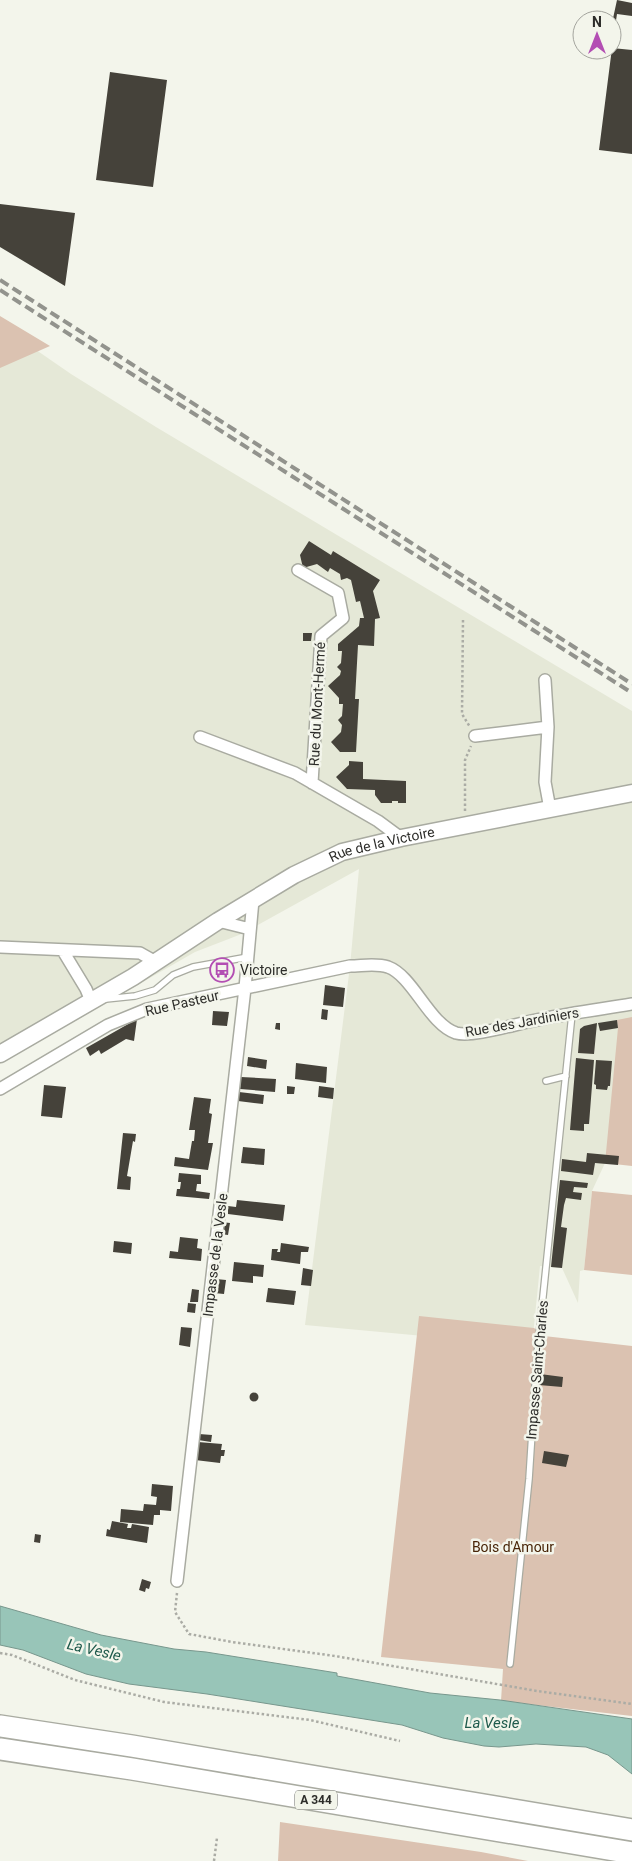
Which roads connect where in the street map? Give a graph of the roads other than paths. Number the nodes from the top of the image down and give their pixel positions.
1 (298, 570) dead end
2 (546, 680) dead end
3 (548, 727) junction
4 (475, 736) road end
5 (200, 737) dead end
6 (312, 783) junction
7 (632, 793) edge
8 (550, 809) junction
9 (401, 838) junction
10 (253, 900) junction
11 (218, 921) junction
12 (250, 929) junction
13 (0, 947) edge
14 (63, 951) junction
15 (248, 957) junction
16 (156, 962) junction
17 (350, 966) joint
18 (245, 988) junction
19 (92, 1001) junction
20 (632, 1004) edge
21 (572, 1014) junction
22 (0, 1054) edge
23 (566, 1076) junction
24 (546, 1081) dead end
25 (0, 1089) edge
26 (177, 1580) road end
27 (510, 1664) dead end
28 (0, 1726) edge
29 (0, 1749) edge
30 (632, 1830) edge
31 (632, 1853) edge

1 - 6 street, Rue du Mont-Hermé
2 - 3 street
3 - 4 street
3 - 8 street
5 - 6 street
6 - 9 street
7 - 8 street, Rue de la Victoire
8 - 9 street, Rue de la Victoire
9 - 10 street, Rue de la Victoire
10 - 11 street, Rue de la Victoire
10 - 12 street, Impasse de la Vesle
11 - 12 street
11 - 16 street, Rue de la Victoire
12 - 15 street, Impasse de la Vesle
13 - 14 street
14 - 16 street
14 - 19 street
15 - 18 street, Impasse de la Vesle
15 - 19 lane
16 - 19 street, Rue de la Victoire
17 - 18 street, Rue Pasteur
17 - 21 street, Rue des Jardiniers
18 - 25 street, Rue Pasteur
18 - 26 street, Impasse de la Vesle
19 - 22 street, Rue de la Victoire
20 - 21 street, Rue des Jardiniers
21 - 23 lane, Impasse Saint-Charles
23 - 24 lane
23 - 27 lane, Impasse Saint-Charles
28 - 30 highway, A 344
29 - 31 highway, A 344

